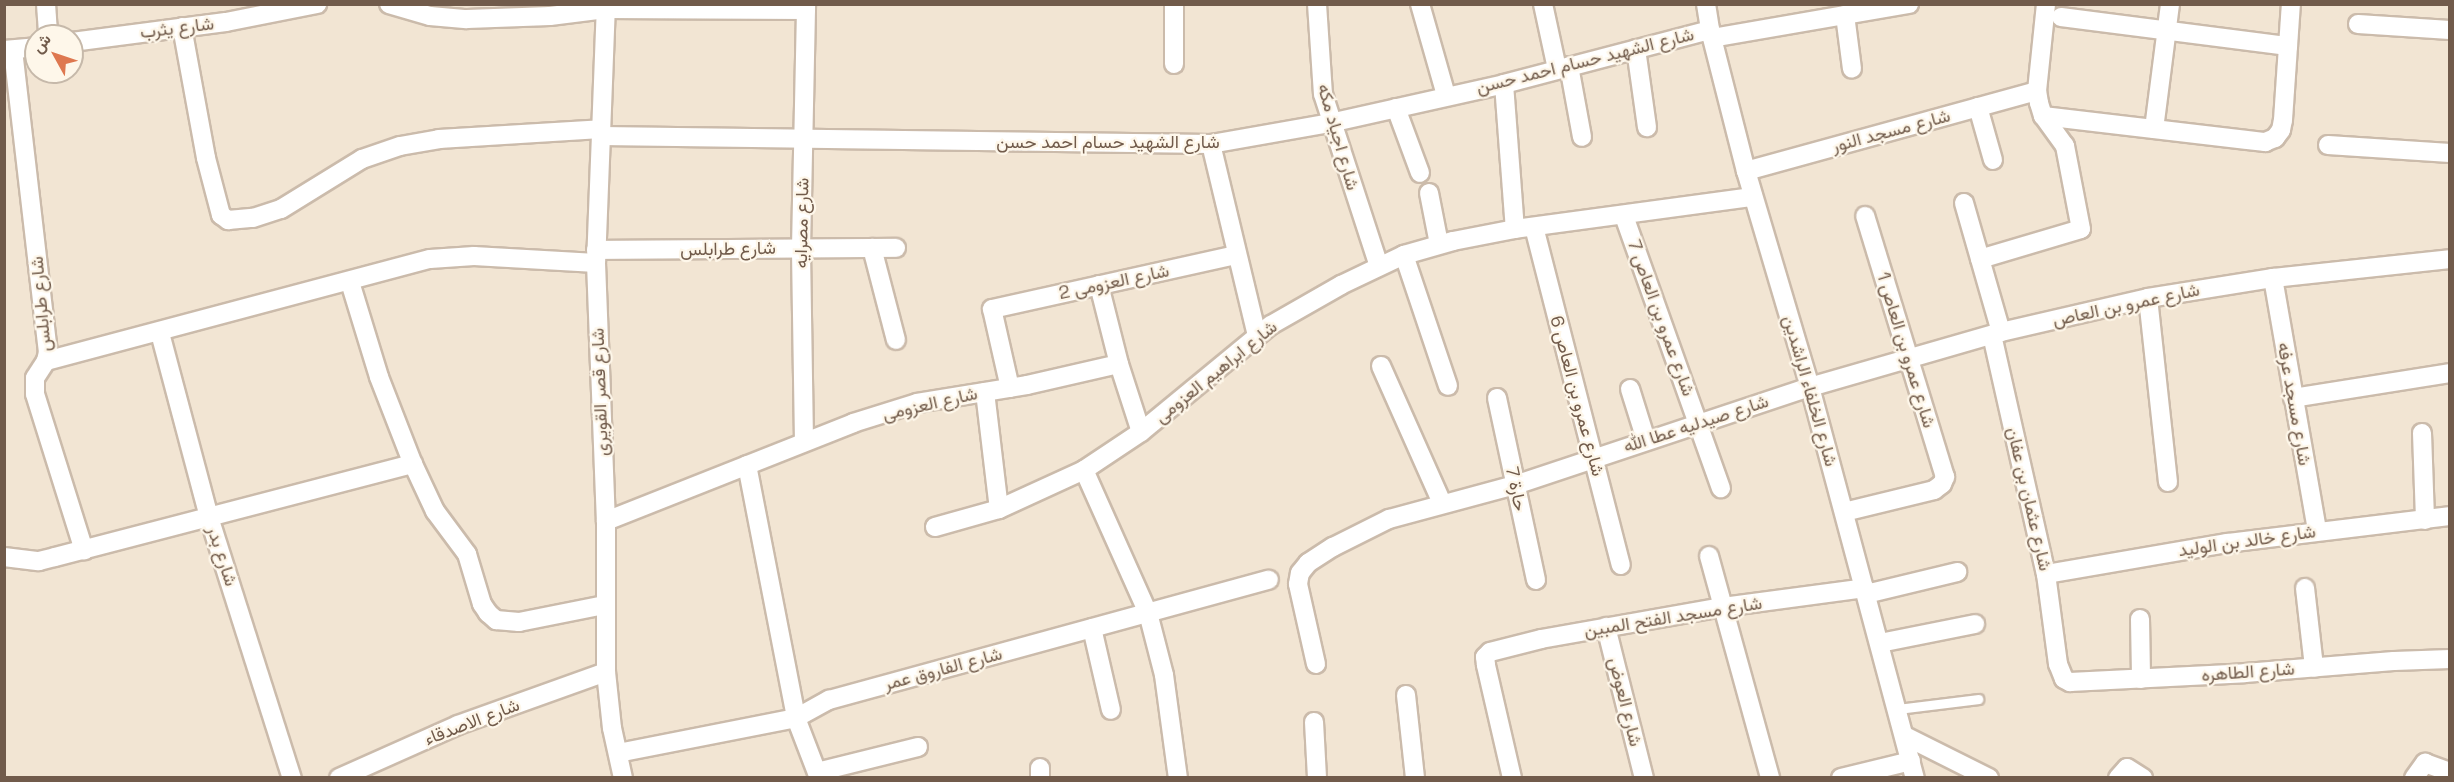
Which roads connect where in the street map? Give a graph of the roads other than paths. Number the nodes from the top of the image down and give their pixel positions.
1 (46, 4) edge
2 (317, 4) edge
3 (389, 4) edge
4 (1174, 4) edge
5 (1317, 4) edge
6 (1420, 4) edge
7 (1543, 4) edge
8 (1706, 4) edge
9 (1909, 4) edge
10 (2046, 4) edge
11 (2170, 4) edge
12 (2291, 4) edge
13 (606, 7) edge
14 (806, 7) edge
15 (1845, 15) junction
16 (2061, 17) dead end
17 (47, 24) edge
18 (2358, 24) dead end
19 (182, 27) junction
20 (2450, 30) edge
21 (2167, 31) junction
22 (1711, 34) junction
23 (84, 40) edge
24 (2288, 46) junction
25 (24, 48) edge
26 (1636, 49) junction
27 (9, 50) edge
28 (1174, 64) dead end
29 (1563, 67) junction
30 (1852, 69) dead end
31 (1504, 84) junction
32 (2037, 91) junction
33 (1446, 95) junction
34 (1978, 107) junction
35 (1396, 108) junction
36 (2043, 117) junction
37 (1330, 123) junction
38 (1647, 127) dead end
39 (2154, 129) junction
40 (601, 132) junction
41 (1582, 137) dead end
42 (805, 140) junction
43 (1211, 144) junction
44 (2328, 145) dead end
45 (2450, 153) edge
46 (1993, 160) dead end
47 (1746, 171) junction
48 (1420, 173) dead end
49 (1429, 193) dead end
50 (1753, 197) junction
51 (1964, 203) dead end
52 (1624, 216) junction
53 (1864, 216) dead end
54 (1534, 227) junction
55 (1515, 229) junction
56 (1439, 244) junction
57 (801, 248) junction
58 (872, 248) junction
59 (896, 248) dead end
60 (1236, 255) junction
61 (1404, 255) junction
62 (596, 257) junction
63 (1980, 259) junction
64 (2450, 259) edge
65 (1379, 266) junction
66 (2273, 278) junction
67 (350, 282) junction
68 (1099, 285) junction
69 (2148, 298) junction
70 (160, 333) junction
71 (1996, 334) junction
72 (1257, 336) junction
73 (896, 340) dead end
74 (1909, 358) junction
75 (46, 362) junction
76 (1119, 364) junction
77 (1381, 366) dead end
78 (2450, 373) edge
79 (1448, 386) dead end
80 (1810, 387) junction
81 (1010, 388) junction
82 (1630, 389) dead end
83 (985, 392) junction
84 (2293, 398) junction
85 (1497, 399) dead end
86 (1698, 423) junction
87 (1141, 432) junction
88 (2422, 433) dead end
89 (1646, 441) junction
90 (804, 442) junction
91 (1593, 457) junction
92 (413, 464) junction
93 (747, 465) junction
94 (1084, 470) junction
95 (2168, 482) dead end
96 (1515, 485) junction
97 (1721, 488) dead end
98 (1442, 503) junction
99 (999, 509) junction
100 (1844, 512) junction
101 (2450, 516) edge
102 (209, 517) junction
103 (2425, 520) junction
104 (606, 521) junction
105 (935, 527) dead end
106 (2317, 530) junction
107 (84, 549) junction
108 (1709, 556) dead end
109 (4, 557) edge
110 (1622, 565) dead end
111 (1956, 572) dead end
112 (2046, 574) junction
113 (1269, 580) dead end
114 (1536, 580) dead end
115 (2305, 588) dead end
116 (1866, 591) junction
117 (604, 605) junction
118 (1723, 607) junction
119 (1148, 613) junction
120 (2140, 620) dead end
121 (1975, 624) dead end
122 (1606, 627) junction
123 (1092, 628) junction
124 (1880, 643) junction
125 (2450, 659) edge
126 (1316, 664) dead end
127 (2058, 664) joint
128 (2314, 666) junction
129 (606, 672) junction
130 (2141, 679) junction
131 (1406, 694) dead end
132 (1978, 699) dead end
133 (1898, 709) junction
134 (1112, 710) dead end
135 (796, 718) junction
136 (1314, 722) dead end
137 (1905, 736) junction
138 (918, 747) dead end
139 (618, 753) junction
140 (1913, 769) edge
141 (2450, 772) edge
142 (818, 775) edge
143 (292, 777) edge
144 (339, 777) edge
145 (623, 777) edge
146 (1178, 777) edge
147 (1317, 777) edge
148 (1415, 777) edge
149 (1512, 777) edge
150 (1644, 777) edge
151 (1770, 777) edge
152 (1842, 777) edge
153 (1989, 777) edge
154 (2118, 777) edge
155 (2142, 777) edge
156 (2414, 777) edge

1 - 17 street
2 - 19 street, شارع يثرب
3 - 13 street
4 - 28 street
5 - 37 street, شارع اجياد مكه
6 - 33 street
7 - 29 street
8 - 22 street, شارع الخلفاء الراشدين
9 - 15 street, شارع الشهيد حسام احمد حسن
10 - 32 street
11 - 21 street
12 - 24 street
13 - 14 street
13 - 40 street, شارع قصر القويرى
14 - 42 street, شارع مصرايه
15 - 22 street, شارع الشهيد حسام احمد حسن
15 - 30 street
16 - 21 street
18 - 20 street
19 - 23 street, شارع يثرب
19 - 40 street, شارع الشهيد حسام احمد حسن
21 - 24 street
21 - 39 street
22 - 26 street, شارع الشهيد حسام احمد حسن
22 - 47 street, شارع الخلفاء الراشدين
24 - 39 street
25 - 27 street
26 - 29 street, شارع الشهيد حسام احمد حسن
26 - 38 street
27 - 75 street, شارع طرابلس
29 - 31 street, شارع الشهيد حسام احمد حسن
29 - 41 street
31 - 33 street, شارع الشهيد حسام احمد حسن
31 - 55 street
32 - 34 street, شارع مسجد النور
32 - 36 street
33 - 35 street, شارع الشهيد حسام احمد حسن
34 - 46 street
34 - 47 street, شارع مسجد النور
35 - 37 street, شارع الشهيد حسام احمد حسن
35 - 48 street
36 - 39 street
36 - 63 street
37 - 43 street, شارع الشهيد حسام احمد حسن
37 - 65 street, شارع اجياد مكه
40 - 42 street, شارع الشهيد حسام احمد حسن
40 - 62 street, شارع قصر القويرى
42 - 43 street, شارع الشهيد حسام احمد حسن
42 - 57 street, شارع مصرايه
43 - 60 street
44 - 45 street
47 - 50 street, شارع الخلفاء الراشدين
49 - 56 street
50 - 52 street, شارع ابراهيم العزومى
50 - 80 street, شارع الخلفاء الراشدين
51 - 63 street, شارع عثمان بن عفان
52 - 54 street, شارع ابراهيم العزومى
52 - 86 street, شارع عمرو بن العاص 7
53 - 74 street, شارع عمرو بن العاص 1
54 - 55 street, شارع ابراهيم العزومى
54 - 91 street, شارع عمرو بن العاص 6
55 - 56 street, شارع ابراهيم العزومى
56 - 61 street, شارع ابراهيم العزومى
57 - 58 street, شارع طرابلس
57 - 62 street, شارع طرابلس
57 - 90 street, شارع مصرايه
58 - 59 street, شارع طرابلس
58 - 73 street
60 - 68 street, شارع العزومى 2
60 - 72 street
61 - 65 street, شارع ابراهيم العزومى
61 - 79 street
62 - 67 street, شارع طرابلس
62 - 104 street, شارع قصر القويرى
63 - 71 street, شارع عثمان بن عفان
64 - 66 street, شارع عمرو بن العاص
65 - 72 street, شارع ابراهيم العزومى
66 - 69 street, شارع عمرو بن العاص
66 - 84 street, شارع مسجد عرفه
67 - 70 street, شارع طرابلس
67 - 92 street
68 - 76 street
68 - 81 street, شارع العزومى 2
69 - 71 street, شارع عمرو بن العاص
69 - 95 street
70 - 75 street, شارع طرابلس
70 - 102 street, شارع بدر
71 - 74 street, شارع عمرو بن العاص
71 - 112 street, شارع عثمان بن عفان
72 - 87 street, شارع ابراهيم العزومى
74 - 80 street, شارع عمرو بن العاص
74 - 100 street, شارع عمرو بن العاص 1
75 - 107 street, شارع طرابلس
76 - 81 street, شارع العزومى
76 - 87 street
77 - 98 street
78 - 84 street
80 - 86 street, شارع صيدليه عطا الله
80 - 100 street, شارع الخلفاء الراشدين
81 - 83 street, شارع العزومى
82 - 89 street
83 - 90 street, شارع العزومى
83 - 99 street
84 - 106 street, شارع مسجد عرفه
85 - 96 street, حارة 7
86 - 89 street, شارع صيدليه عطا الله
86 - 97 street, شارع عمرو بن العاص 7
87 - 94 street, شارع ابراهيم العزومى
88 - 103 street
89 - 91 street, شارع صيدليه عطا الله
90 - 93 street, شارع العزومى
91 - 96 street, شارع صيدليه عطا الله
91 - 110 street, شارع عمرو بن العاص 6
92 - 102 street
92 - 117 street
93 - 104 street, شارع العزومى
93 - 135 street
94 - 99 street, شارع ابراهيم العزومى
94 - 119 street
96 - 98 street, شارع صيدليه عطا الله
96 - 114 street, حارة 7
98 - 126 street, شارع صيدليه عطا الله
99 - 105 street, شارع ابراهيم العزومى
100 - 116 street, شارع الخلفاء الراشدين
101 - 103 street, شارع خالد بن الوليد
102 - 107 street
102 - 143 street, شارع بدر
103 - 106 street, شارع خالد بن الوليد
104 - 117 street, شارع قصر القويرى
106 - 112 street, شارع خالد بن الوليد
107 - 109 street
108 - 118 street
111 - 116 street, شارع مسجد الفتح المبين
112 - 127 street, شارع عثمان بن عفان
113 - 119 street, شارع الفاروق عمر
115 - 128 street
116 - 118 street, شارع مسجد الفتح المبين
116 - 124 street, شارع الخلفاء الراشدين
117 - 129 street, شارع قصر القويرى
118 - 122 street, شارع مسجد الفتح المبين
118 - 151 street
119 - 123 street, شارع الفاروق عمر
119 - 146 street
120 - 130 street
121 - 124 street
122 - 149 street, شارع مسجد الفتح المبين
122 - 150 street, شارع العوض
123 - 134 street
123 - 135 street, شارع الفاروق عمر
124 - 133 street, شارع الخلفاء الراشدين
125 - 128 street, شارع الطاهره
127 - 130 street, شارع الطاهره
128 - 130 street, شارع الطاهره
129 - 139 street, شارع قصر القويرى
129 - 144 street, شارع الاصدقاء
131 - 148 street
132 - 133 lane
133 - 137 street, شارع الخلفاء الراشدين
135 - 139 street, شارع الفاروق عمر
135 - 142 street
136 - 147 street
137 - 140 street, شارع الخلفاء الراشدين
137 - 153 street
138 - 142 street
139 - 145 street, شارع قصر القويرى
140 - 152 street
141 - 156 street
154 - 155 street

